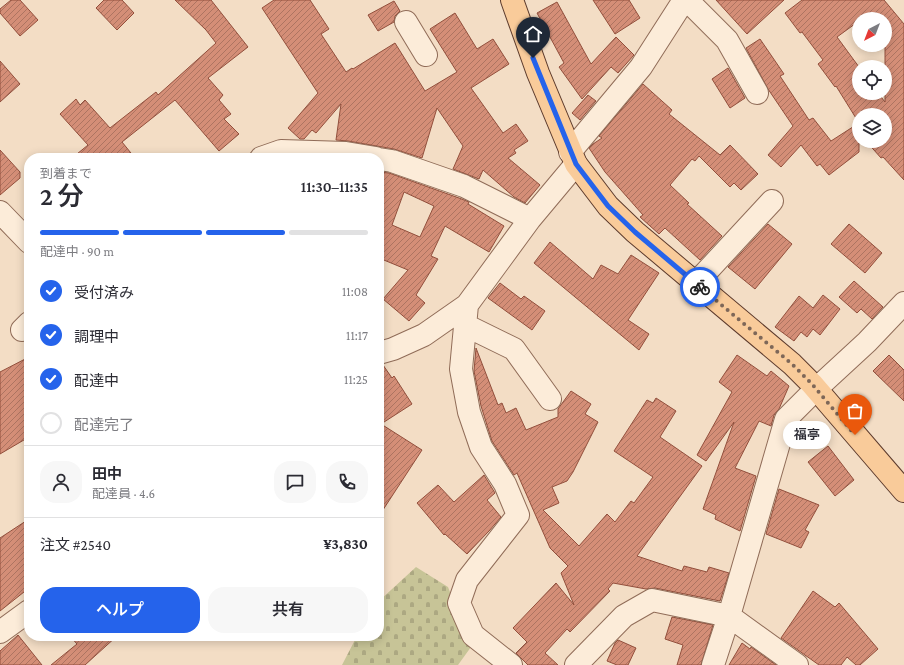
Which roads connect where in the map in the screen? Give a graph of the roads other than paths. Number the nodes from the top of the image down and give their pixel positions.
1 (512, 0) edge
2 (684, 0) edge
3 (688, 0) edge
4 (406, 22) dead end
5 (426, 55) dead end
6 (757, 93) dead end
7 (275, 153) edge
8 (346, 153) edge
9 (573, 158) junction
10 (384, 159) edge
11 (772, 201) dead end
12 (0, 212) edge
13 (530, 219) junction
14 (24, 237) edge
15 (696, 283) junction
16 (904, 303) edge
17 (466, 315) junction
18 (384, 352) edge
19 (816, 389) junction
20 (550, 399) dead end
21 (904, 491) edge
22 (24, 615) edge
23 (729, 616) junction
24 (0, 632) edge
25 (511, 665) edge
26 (576, 665) edge
27 (713, 665) edge
28 (797, 665) edge

1 - 9 main road
2 - 9 street
3 - 6 street
4 - 5 street
7 - 8 street
9 - 13 street
9 - 15 main road
10 - 13 street
11 - 15 street
12 - 14 street
13 - 17 street
15 - 19 main road
16 - 19 street
17 - 18 street
17 - 20 street
17 - 25 street
19 - 21 main road
19 - 23 street
22 - 24 street
23 - 26 street
23 - 27 street
23 - 28 street

